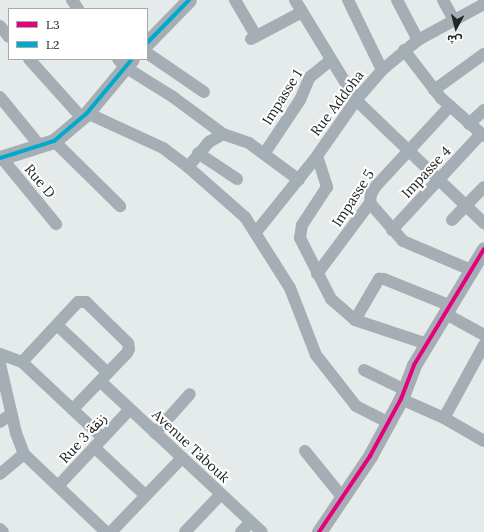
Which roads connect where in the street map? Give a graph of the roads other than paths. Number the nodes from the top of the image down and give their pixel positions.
1 (235, 0) edge
2 (295, 0) edge
3 (348, 0) edge
4 (397, 0) edge
5 (443, 0) edge
6 (181, 3) edge
7 (484, 4) edge
8 (302, 12) junction
9 (454, 20) junction
10 (418, 40) junction
11 (148, 42) edge
12 (404, 50) junction
13 (484, 54) edge
14 (148, 55) edge
15 (30, 60) edge
16 (330, 61) junction
17 (125, 62) edge
18 (382, 70) junction
19 (434, 90) junction
20 (204, 92) dead end
21 (0, 97) edge
22 (356, 100) junction
23 (450, 106) junction
24 (484, 110) edge
25 (84, 115) junction
26 (468, 124) junction
27 (223, 134) junction
28 (482, 135) edge
29 (47, 143) junction
30 (409, 150) junction
31 (198, 153) junction
32 (264, 154) junction
33 (317, 156) junction
34 (0, 158) edge
35 (188, 167) junction
36 (238, 179) dead end
37 (439, 179) junction
38 (299, 180) junction
39 (484, 187) edge
40 (370, 203) junction
41 (466, 205) junction
42 (120, 206) dead end
43 (452, 220) dead end
44 (484, 223) edge
45 (56, 224) dead end
46 (392, 230) junction
47 (256, 232) junction
48 (484, 248) edge
49 (471, 270) junction
50 (317, 274) junction
51 (449, 310) junction
52 (355, 320) junction
53 (56, 325) junction
54 (484, 335) edge
55 (427, 344) junction
56 (484, 345) edge
57 (0, 354) edge
58 (22, 362) junction
59 (0, 365) edge
60 (364, 370) dead end
61 (104, 377) junction
62 (190, 394) dead end
63 (403, 395) junction
64 (73, 409) junction
65 (130, 409) junction
66 (10, 414) junction
67 (444, 418) junction
68 (0, 422) edge
69 (388, 422) junction
70 (155, 433) junction
71 (483, 437) edge
72 (103, 438) junction
73 (94, 447) junction
74 (305, 451) dead end
75 (24, 454) junction
76 (182, 458) junction
77 (0, 474) edge
78 (58, 486) junction
79 (221, 494) junction
80 (146, 496) junction
81 (343, 498) junction
82 (251, 522) junction
83 (0, 529) edge
84 (3, 532) edge
85 (106, 532) edge
86 (111, 532) edge
87 (185, 532) edge
88 (241, 532) edge
89 (262, 532) edge
90 (319, 532) edge

1 - 8 street
2 - 8 street
3 - 18 street
4 - 10 street
5 - 9 street
6 - 11 street
7 - 9 street, Rue Addoha
8 - 16 street
9 - 10 street, Rue Addoha
10 - 12 street, Rue Addoha
12 - 18 street, Rue Addoha
12 - 19 street
13 - 19 street
14 - 20 street
15 - 25 street
16 - 22 street
16 - 32 street, Impasse 1
17 - 25 street
17 - 27 street
18 - 22 street, Rue Addoha
19 - 23 street
21 - 29 street
22 - 30 street
22 - 33 street, Rue Addoha
23 - 26 street
23 - 30 street, Impasse 5
24 - 26 street
25 - 29 street
25 - 35 street
26 - 28 street
27 - 31 street
27 - 32 street
28 - 37 street, Impasse 4
29 - 34 street
29 - 42 street
30 - 37 street
30 - 40 street, Impasse 5
31 - 35 street
31 - 36 street
32 - 38 street
33 - 38 street, Rue Addoha
33 - 50 street
34 - 45 street, Rue D
35 - 47 street
37 - 41 street
37 - 46 street, Impasse 4
38 - 47 street, Rue Addoha
39 - 41 street
40 - 46 street
40 - 50 street, Impasse 5
41 - 43 street
41 - 44 street
46 - 49 street
47 - 69 street
48 - 49 street
49 - 51 street
50 - 52 street
51 - 52 street
51 - 54 street
51 - 55 street
52 - 55 street
53 - 58 street
53 - 61 street, Avenue Tabouk
53 - 61 street
55 - 63 street
56 - 67 street
57 - 58 street
58 - 64 street
59 - 66 street
60 - 63 street
61 - 64 street
61 - 65 street, Avenue Tabouk
62 - 70 street
63 - 67 street
63 - 69 street
64 - 72 street
65 - 70 street, Avenue Tabouk
65 - 72 street, Rue 3 زنقة
66 - 68 street
66 - 75 street
67 - 71 street
69 - 81 street
70 - 76 street, Avenue Tabouk
72 - 73 street, Rue 3 زنقة
73 - 78 street, Rue 3 زنقة
73 - 80 street
74 - 81 street
75 - 77 street
75 - 78 street
76 - 79 street, Avenue Tabouk
76 - 80 street
78 - 85 street
79 - 82 street, Avenue Tabouk
79 - 87 street
80 - 86 street
81 - 90 street
82 - 88 street
82 - 89 street, Avenue Tabouk
83 - 84 street

